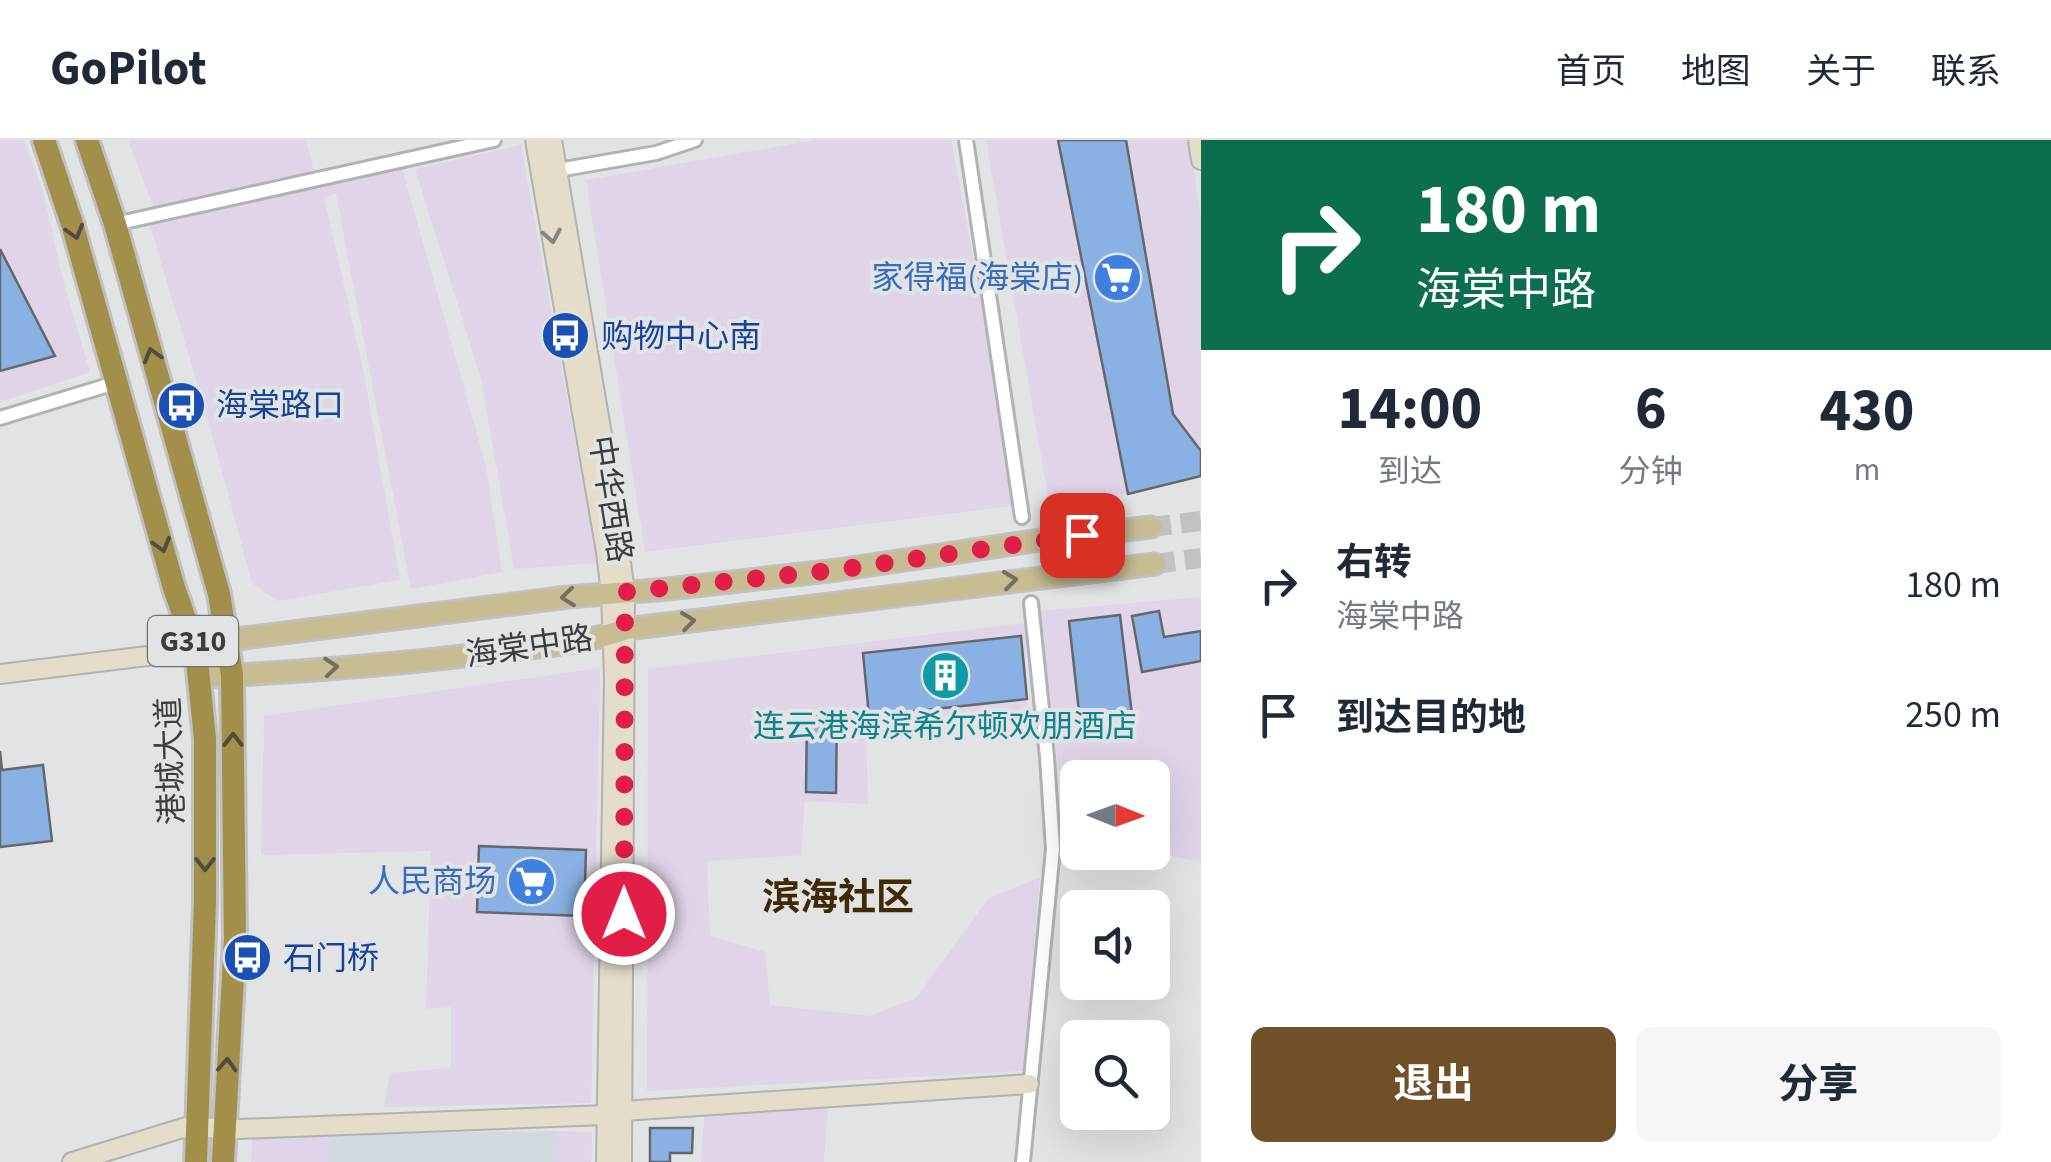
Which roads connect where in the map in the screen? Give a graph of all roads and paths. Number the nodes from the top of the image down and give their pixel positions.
1 (44, 140) edge
2 (88, 140) edge
3 (494, 140) edge
4 (535, 140) edge
5 (552, 140) edge
6 (694, 140) edge
7 (966, 140) edge
8 (1198, 140) edge
9 (1201, 160) edge
10 (558, 170) junction
11 (115, 224) junction
12 (105, 386) dead end
13 (0, 418) edge
14 (1022, 517) dead end
15 (1151, 527) tunnel mouth
16 (1155, 564) tunnel mouth
17 (618, 593) junction
18 (1031, 604) dead end
19 (619, 632) junction
20 (226, 641) junction
21 (196, 650) junction
22 (0, 674) edge
23 (232, 675) junction
24 (199, 677) junction
25 (1029, 1084) junction
26 (615, 1113) junction
27 (198, 1128) junction
28 (224, 1129) junction
29 (72, 1162) edge
30 (196, 1162) edge
31 (222, 1162) edge
32 (606, 1162) edge
33 (622, 1162) edge
34 (1023, 1162) edge

1 -> 21 highway, 港城大道 / G310
2 - 11 highway, 港城大道 / G310
3 - 11 street
4 -> 17 main road
5 - 10 main road, 中华西路
6 - 10 street
7 - 14 street
8 - 9 main road
10 - 17 main road, 中华西路
20 -> 11 highway, 港城大道 / G310
12 - 13 street
15 - 17 main road, 海棠中路
19 -> 16 main road, 海棠中路
17 - 19 main road, 中华西路
17 -> 20 main road, 海棠中路
18 - 25 street
23 -> 19 main road, 海棠中路
19 - 26 main road, 中华西路
20 - 21 main road, 海棠中路
20 - 23 highway, 港城大道 / G310
21 - 22 main road
21 - 24 highway, 港城大道 / G310
23 - 24 main road, 海棠中路
28 -> 23 highway, 港城大道 / G310
24 -> 27 highway, 港城大道 / G310
25 - 26 main road
25 - 34 street
26 - 28 main road
26 - 32 main road
26 - 33 main road
27 - 28 main road
27 - 29 main road
27 - 30 highway, 港城大道 / G310
28 - 31 highway, 港城大道 / G310

